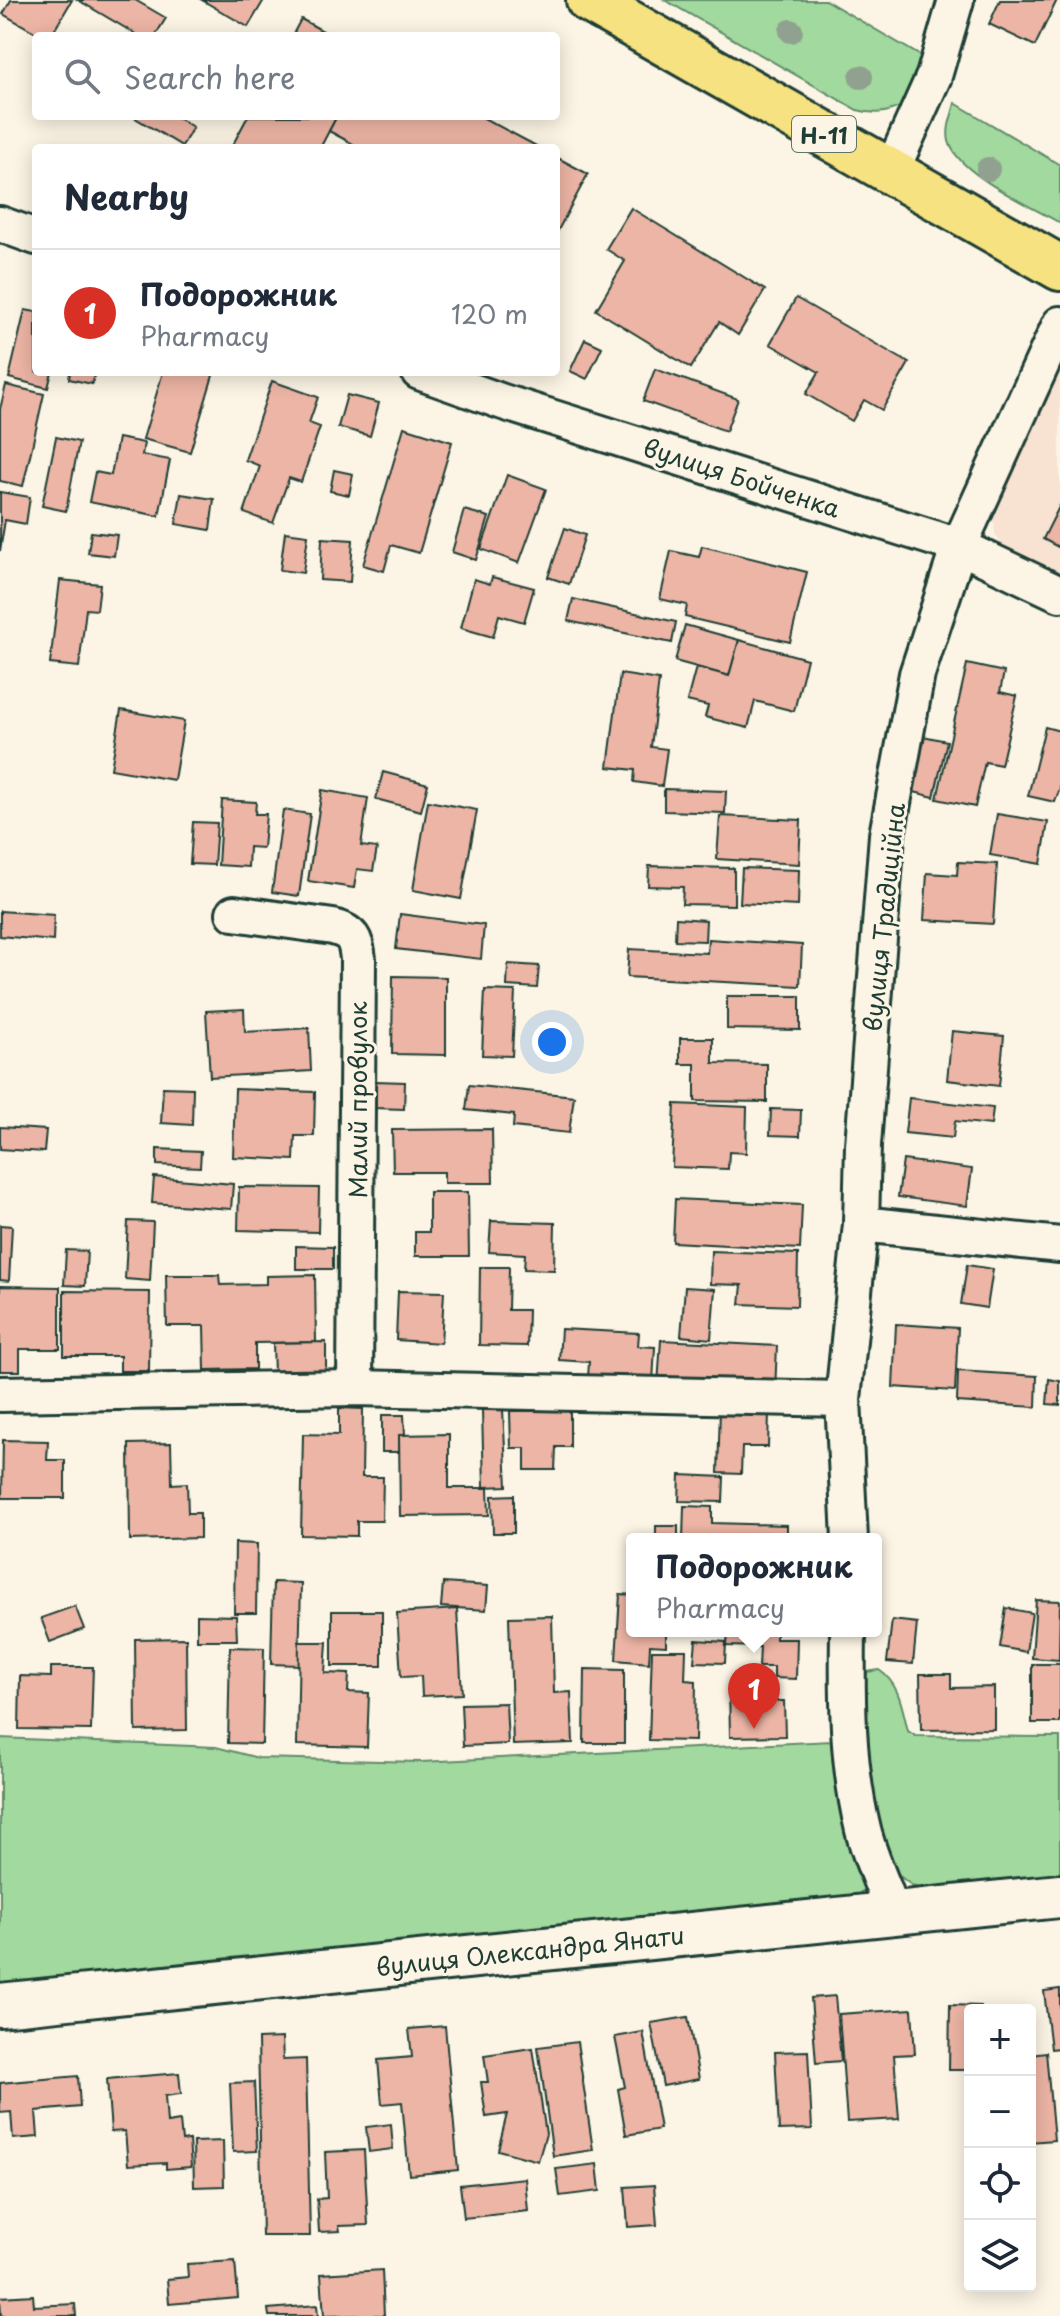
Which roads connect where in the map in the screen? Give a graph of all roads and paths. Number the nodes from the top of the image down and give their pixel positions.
1 (589, 0) edge
2 (956, 0) edge
3 (891, 172) junction
4 (0, 224) edge
5 (32, 236) edge
6 (1060, 268) edge
7 (1060, 324) edge
8 (430, 376) edge
9 (959, 546) junction
10 (1060, 594) edge
11 (234, 913) dead end
12 (861, 1224) junction
13 (1060, 1245) edge
14 (355, 1388) junction
15 (0, 1394) edge
16 (843, 1399) junction
17 (850, 1533) edge
18 (848, 1637) edge
19 (1060, 1896) edge
20 (893, 1912) junction
21 (0, 2005) edge

1 - 3 main road, Н-11
2 - 3 street
3 - 6 main road, Н-11
4 - 5 street
7 - 9 street, вулиця Традиційна
8 - 9 street, вулиця Бойченка
9 - 10 street, вулиця Бойченка
9 - 12 street, вулиця Традиційна
11 - 14 street, Малий провулок
12 - 13 street
12 - 16 street, вулиця Традиційна
14 - 15 street
14 - 16 street
16 - 17 street, вулиця Традиційна
18 - 20 street
19 - 20 street, вулиця Олександра Янати
20 - 21 street, вулиця Олександра Янати

